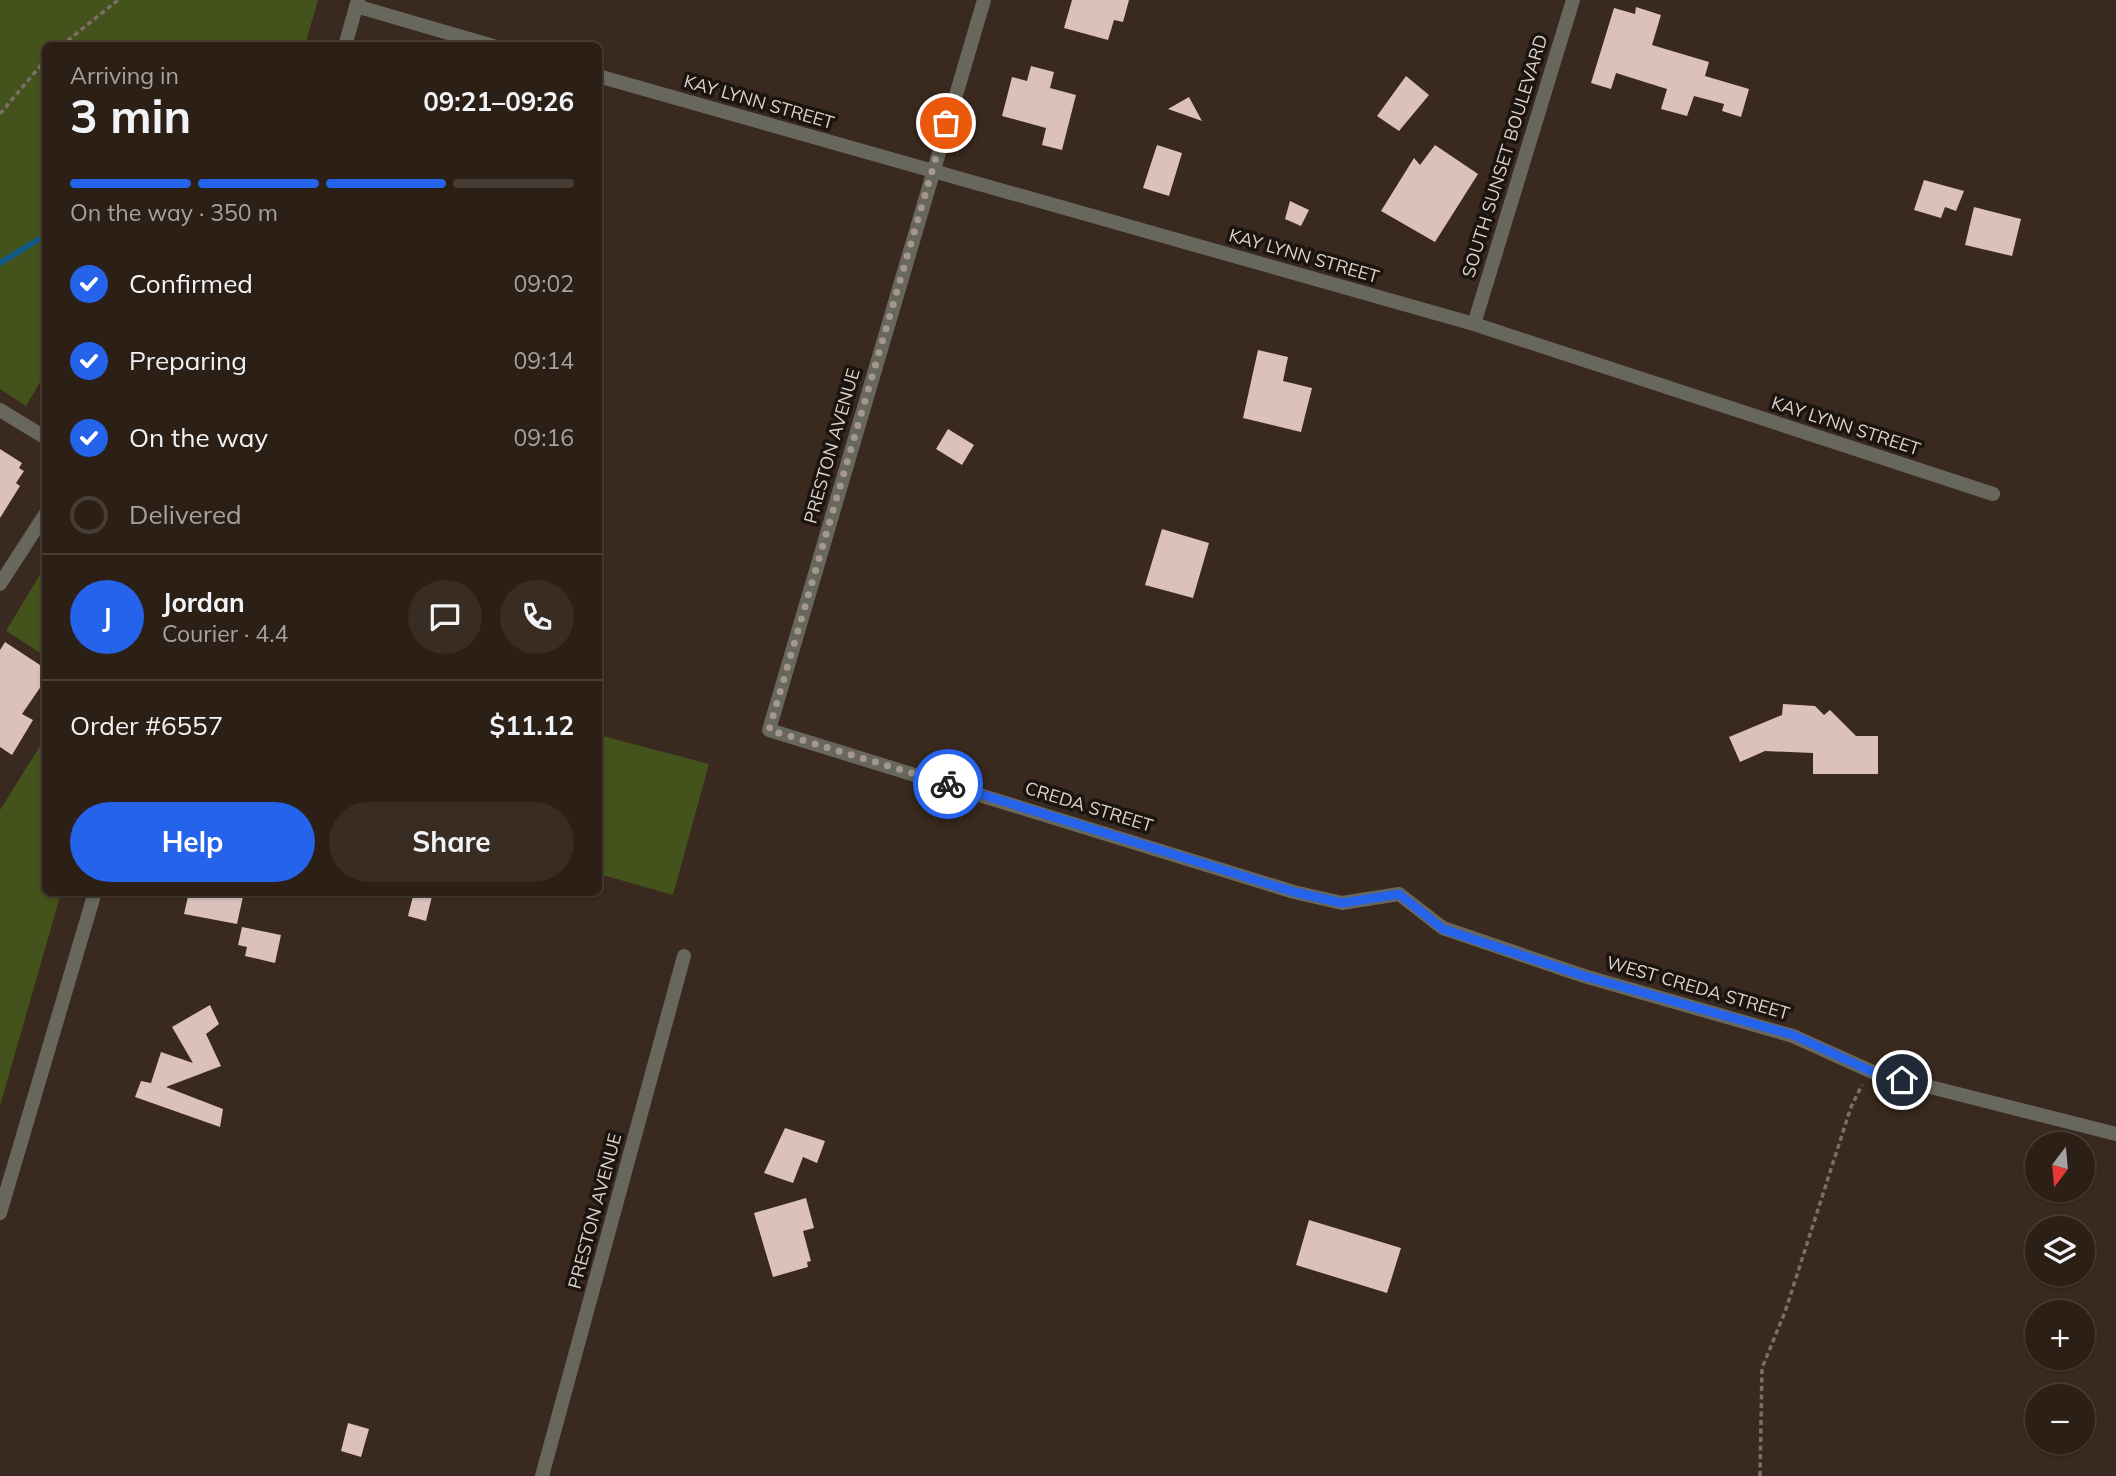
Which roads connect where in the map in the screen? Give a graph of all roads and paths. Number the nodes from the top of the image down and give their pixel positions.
1 (118, 0) edge
2 (984, 0) edge
3 (1573, 0) edge
4 (357, 3) edge
5 (66, 42) edge
6 (346, 42) edge
7 (481, 42) edge
8 (42, 64) edge
9 (602, 77) edge
10 (0, 114) edge
11 (931, 172) junction
12 (1474, 324) junction
13 (0, 410) edge
14 (42, 436) edge
15 (1993, 494) dead end
16 (42, 519) edge
17 (0, 584) edge
18 (769, 730) joint
19 (1399, 894) joint
20 (94, 896) edge
21 (684, 956) dead end
22 (1869, 1070) junction
23 (2116, 1133) edge
24 (0, 1213) edge
25 (542, 1476) edge
26 (1760, 1476) edge

1 - 5 path
2 - 11 street, PRESTON AVENUE
3 - 12 street, SOUTH SUNSET BOULEVARD
4 - 6 street
4 - 7 street
8 - 10 path
9 - 11 street, KAY LYNN STREET
11 - 12 street, KAY LYNN STREET
11 - 18 street, PRESTON AVENUE
12 - 15 street, KAY LYNN STREET
13 - 14 street
16 - 17 street
18 - 19 street, CREDA STREET
19 - 22 street, WEST CREDA STREET
20 - 24 street
21 - 25 street, PRESTON AVENUE
22 - 23 street, WEST CREDA STREET
22 - 26 path

